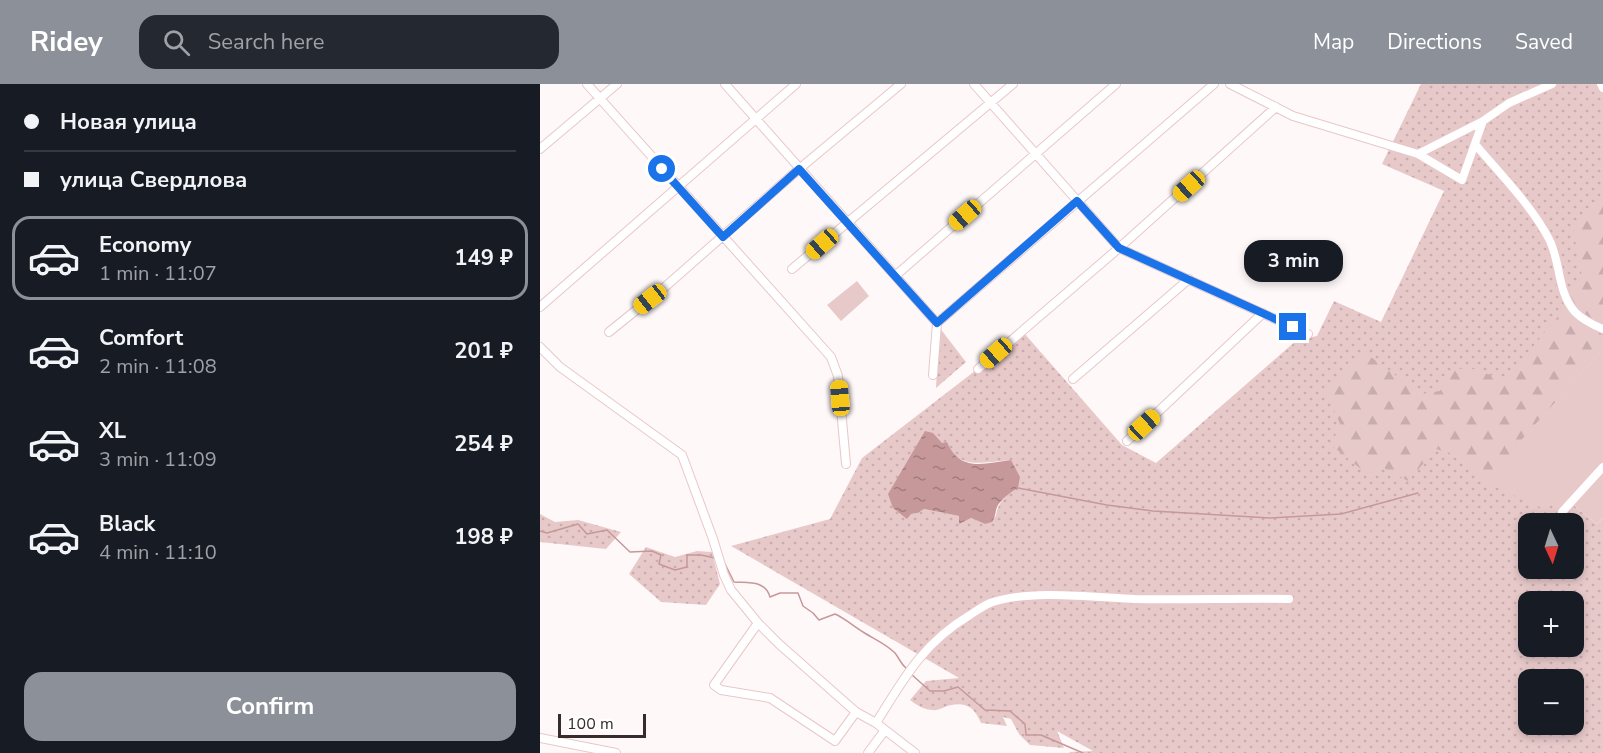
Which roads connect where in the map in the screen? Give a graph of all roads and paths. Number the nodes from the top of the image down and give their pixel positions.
1 (587, 84) edge
2 (617, 84) edge
3 (726, 84) edge
4 (796, 84) edge
5 (902, 84) edge
6 (974, 84) edge
7 (1013, 84) edge
8 (1116, 84) edge
9 (1214, 84) edge
10 (1230, 84) edge
11 (1552, 84) edge
12 (600, 99) junction
13 (990, 102) junction
14 (1276, 107) junction
15 (755, 119) junction
16 (1483, 121) junction
17 (1475, 144) junction
18 (540, 149) edge
19 (1035, 153) junction
20 (1418, 154) junction
21 (799, 169) junction
22 (677, 186) junction
23 (1077, 201) junction
24 (847, 223) junction
25 (723, 237) junction
26 (1119, 248) junction
27 (792, 269) dead end
28 (895, 276) junction
29 (1189, 279) junction
30 (540, 307) edge
31 (1263, 313) junction
32 (937, 323) junction
33 (1603, 329) edge
34 (609, 332) dead end
35 (1308, 333) dead end
36 (540, 347) edge
37 (978, 369) dead end
38 (933, 375) dead end
39 (1073, 379) dead end
40 (1126, 441) dead end
41 (846, 464) dead end
42 (1603, 467) edge
43 (1562, 512) dead end
44 (1289, 599) dead end
45 (758, 623) junction
46 (856, 712) junction
47 (876, 723) junction
48 (885, 730) junction
49 (540, 738) edge
50 (616, 753) edge
51 (868, 753) edge
52 (915, 753) edge

1 - 12 street
2 - 12 street
3 - 15 street
4 - 15 street
5 - 21 street
6 - 13 street
7 - 13 street
8 - 19 street
9 - 23 street
10 - 14 street
11 - 16 street
12 - 18 street
12 - 22 street
13 - 19 street
13 - 24 street
14 - 20 street
14 - 26 street
15 - 21 street
15 - 22 street
16 - 17 street
16 - 20 street
17 - 20 street
17 - 33 street
19 - 23 street
19 - 28 street
21 - 24 street
21 - 25 street
22 - 25 street
22 - 30 street
23 - 26 street
23 - 32 street
24 - 27 street
24 - 28 street
25 - 34 street
25 - 41 street
26 - 29 street
26 - 37 street
28 - 32 street
29 - 31 street
29 - 39 street
31 - 35 street
31 - 40 street
32 - 38 street
36 - 45 street
42 - 43 street
44 - 47 street
45 - 46 street
45 - 46 street
46 - 47 street
47 - 48 street
48 - 51 street
48 - 52 street
49 - 50 street

